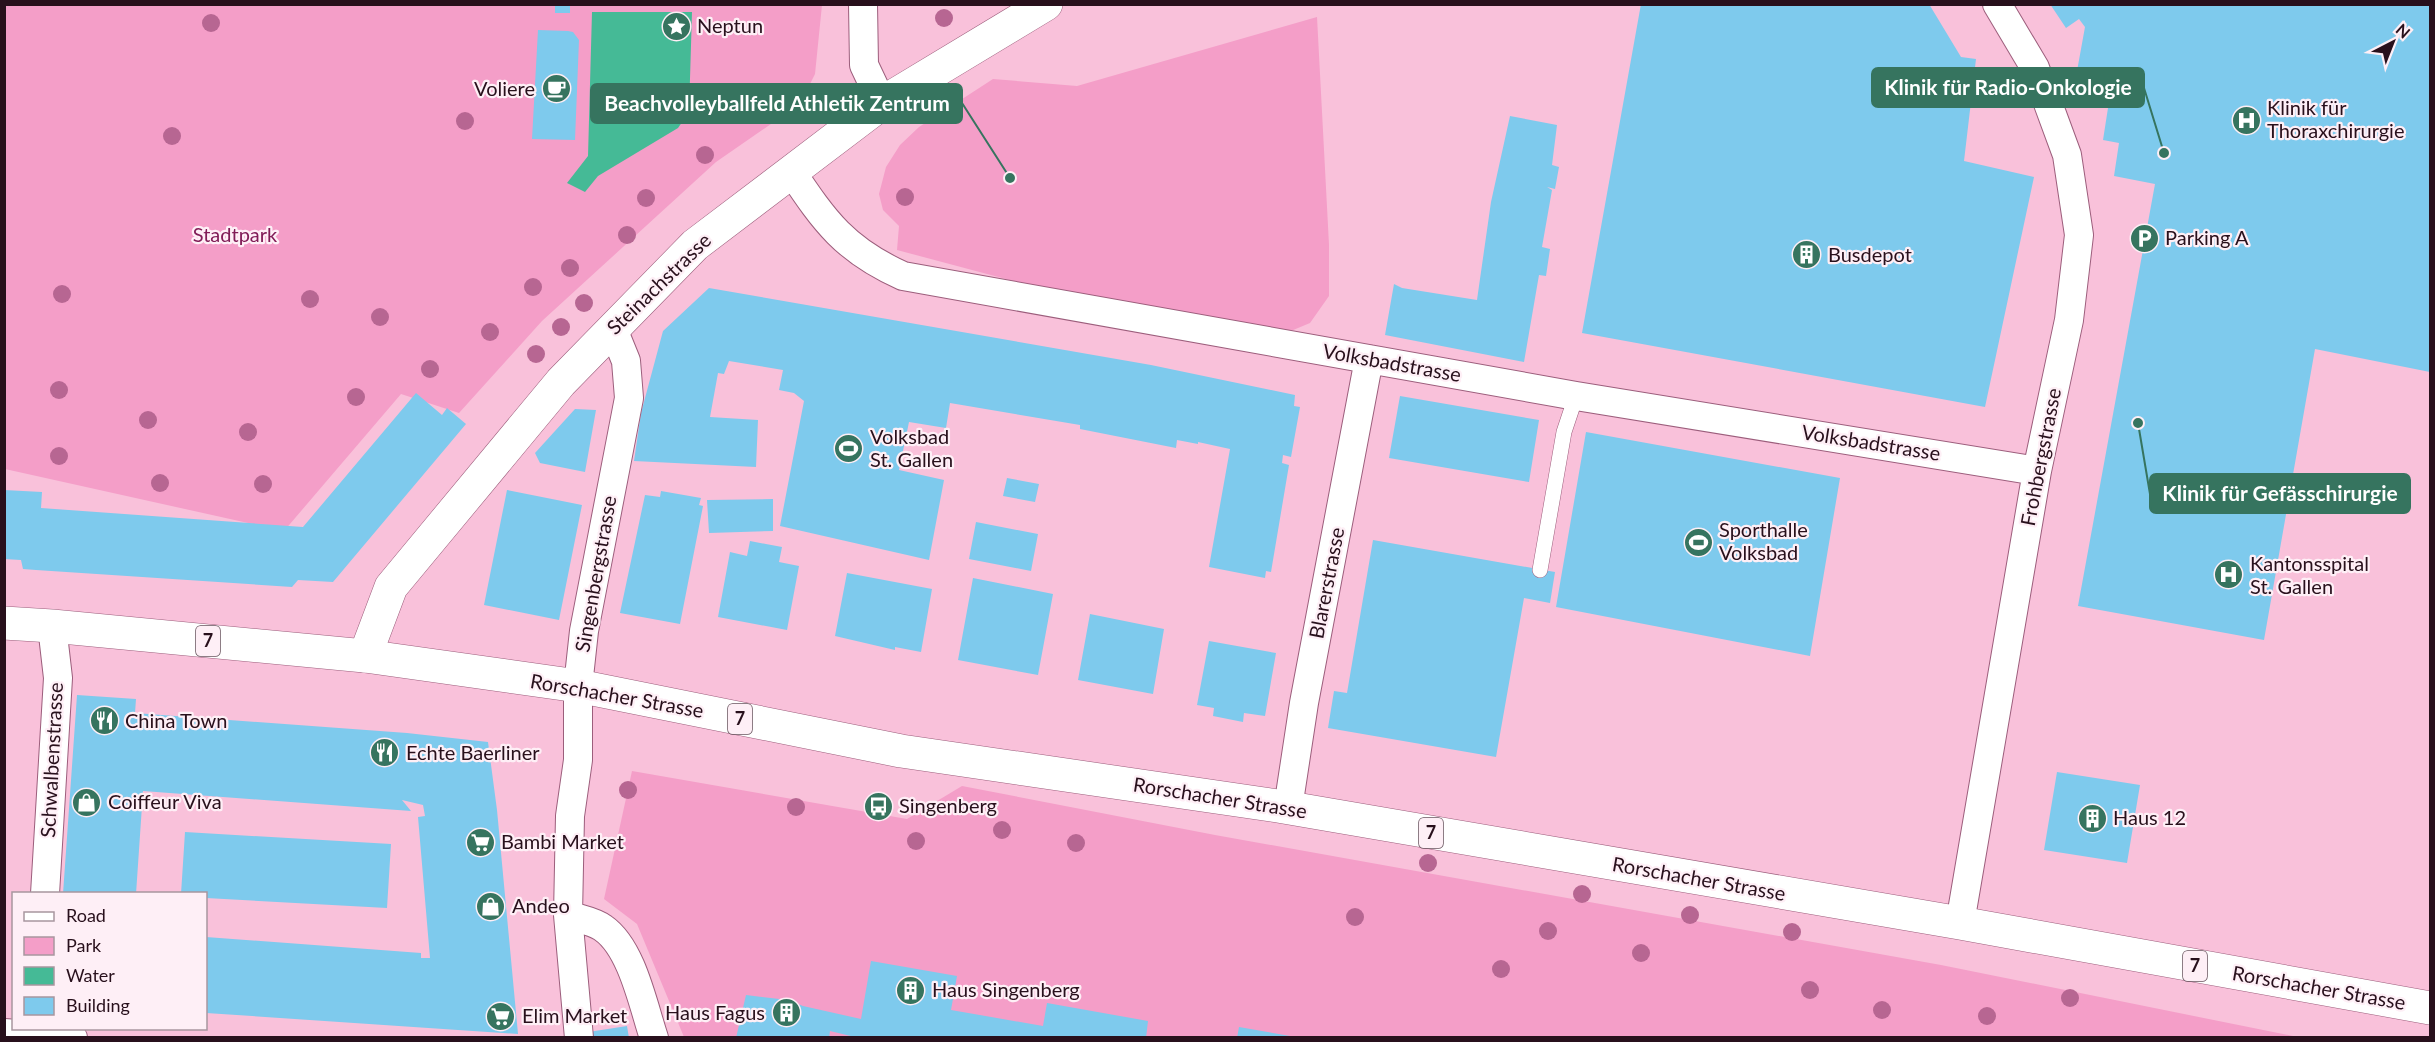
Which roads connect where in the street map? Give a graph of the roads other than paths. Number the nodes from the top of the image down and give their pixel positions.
1 (863, 4) edge
2 (1046, 4) edge
3 (1997, 4) edge
4 (882, 103) junction
5 (791, 171) junction
6 (614, 329) junction
7 (1369, 358) junction
8 (1576, 396) junction
9 (2037, 471) junction
10 (1540, 570) dead end
11 (4, 623) edge
12 (52, 626) junction
13 (364, 656) junction
14 (578, 686) junction
15 (1288, 808) junction
16 (45, 892) edge
17 (568, 915) junction
18 (1960, 923) junction
19 (2430, 1008) edge
20 (4, 1033) edge
21 (36, 1034) edge
22 (73, 1038) edge
23 (579, 1038) edge
24 (654, 1038) edge

1 - 4 street
2 - 4 main road, Steinachstrasse
3 - 9 street, Frohbergstrasse
4 - 5 main road, Steinachstrasse
5 - 6 main road, Steinachstrasse
5 - 7 street, Volksbadstrasse
6 - 13 main road, Steinachstrasse
6 - 14 street, Singenbergstrasse
7 - 8 street, Volksbadstrasse
7 - 15 street, Blarerstrasse
8 - 9 street, Volksbadstrasse
8 - 10 lane
9 - 18 street, Frohbergstrasse
11 - 12 main road, Rorschacher Strasse / 7
12 - 13 main road, Rorschacher Strasse / 7
12 - 16 street, Schwalbenstrasse
13 - 14 main road, Rorschacher Strasse / 7
14 - 15 main road, Rorschacher Strasse / 7
14 - 17 street, Singenbergstrasse
15 - 18 main road, Rorschacher Strasse / 7
17 - 23 street, Singenbergstrasse
17 - 24 street
18 - 19 main road, Rorschacher Strasse / 7
20 - 21 street
21 - 22 street

